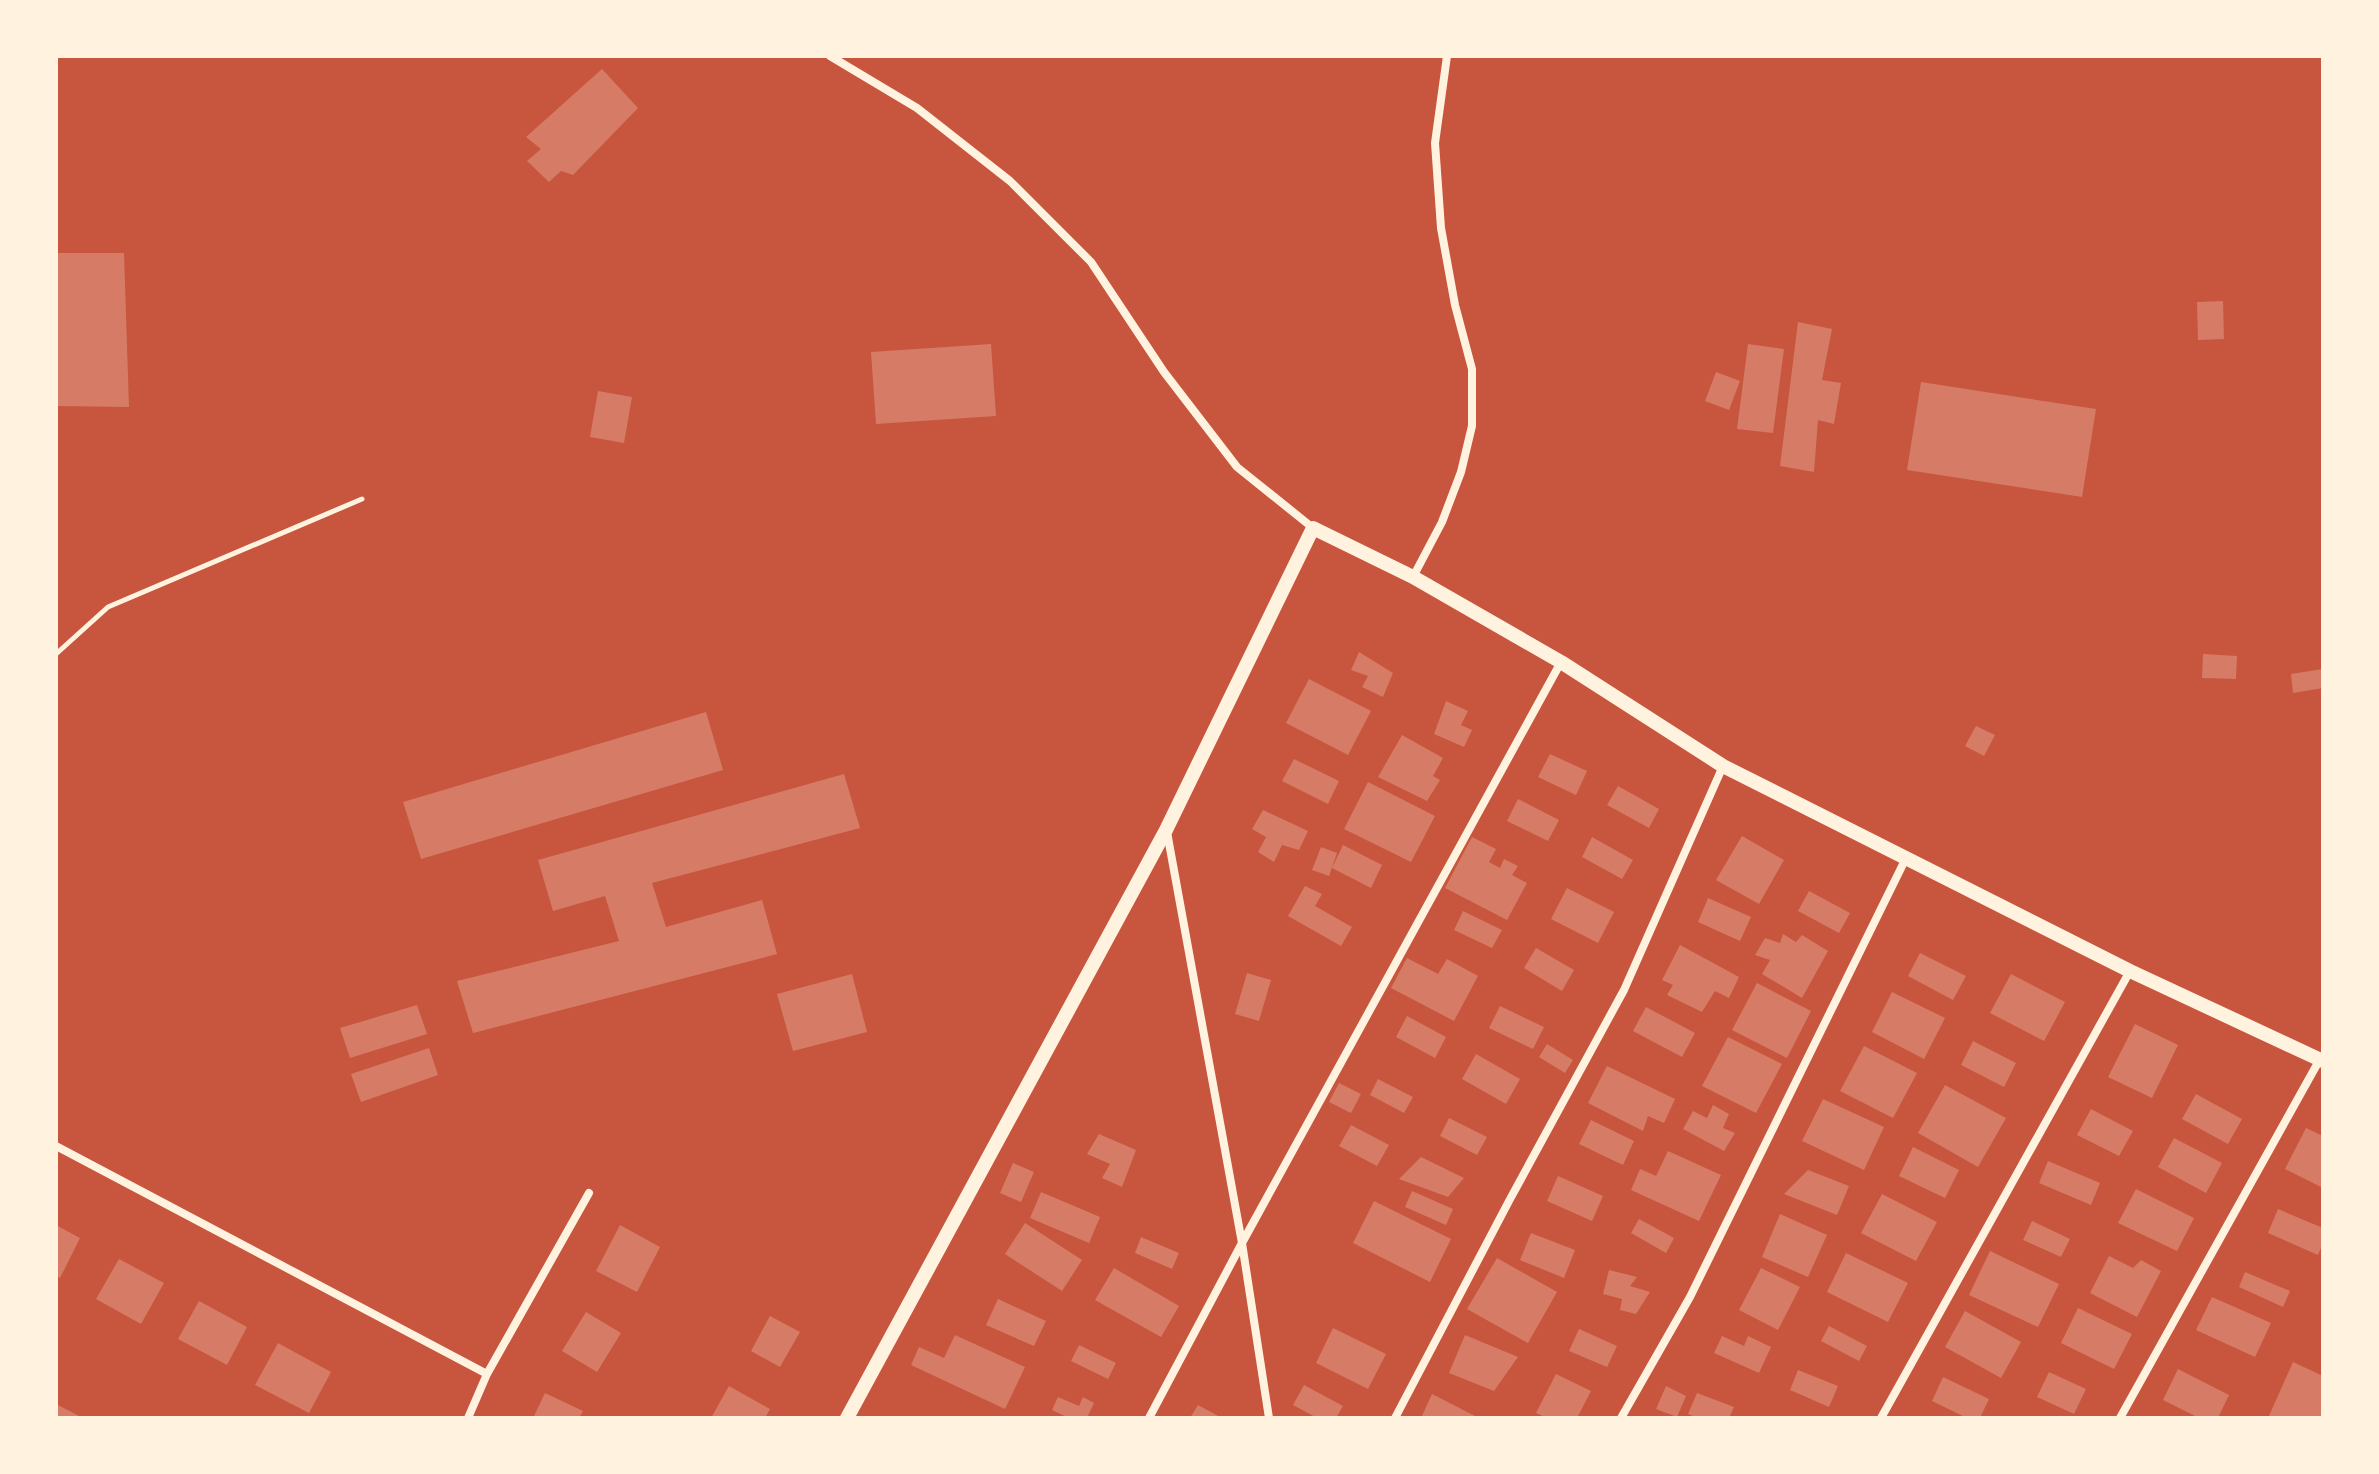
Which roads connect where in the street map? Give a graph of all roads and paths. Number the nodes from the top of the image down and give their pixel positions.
1 (830, 56) edge
2 (1447, 56) edge
3 (362, 499) dead end
4 (1313, 528) junction
5 (1413, 577) junction
6 (56, 654) edge
7 (1561, 662) junction
8 (1723, 766) junction
9 (1166, 830) junction
10 (1906, 858) junction
11 (2130, 971) junction
12 (2322, 1060) edge
13 (56, 1146) edge
14 (589, 1193) dead end
15 (1242, 1243) junction
16 (487, 1374) junction
17 (468, 1418) edge
18 (847, 1418) edge
19 (1149, 1418) edge
20 (1269, 1418) edge
21 (1395, 1418) edge
22 (1621, 1418) edge
23 (1881, 1418) edge
24 (2120, 1418) edge

1 - 4 street
2 - 5 street
3 - 6 path
4 - 5 street
4 - 9 street
5 - 7 street
7 - 8 street
7 - 15 street
8 - 10 street
8 - 21 street
9 - 15 street
9 - 18 street
10 - 11 street
10 - 22 street
11 - 12 street
11 - 23 street
12 - 24 street
13 - 16 street
14 - 16 street
15 - 19 street
15 - 20 street
16 - 17 street

